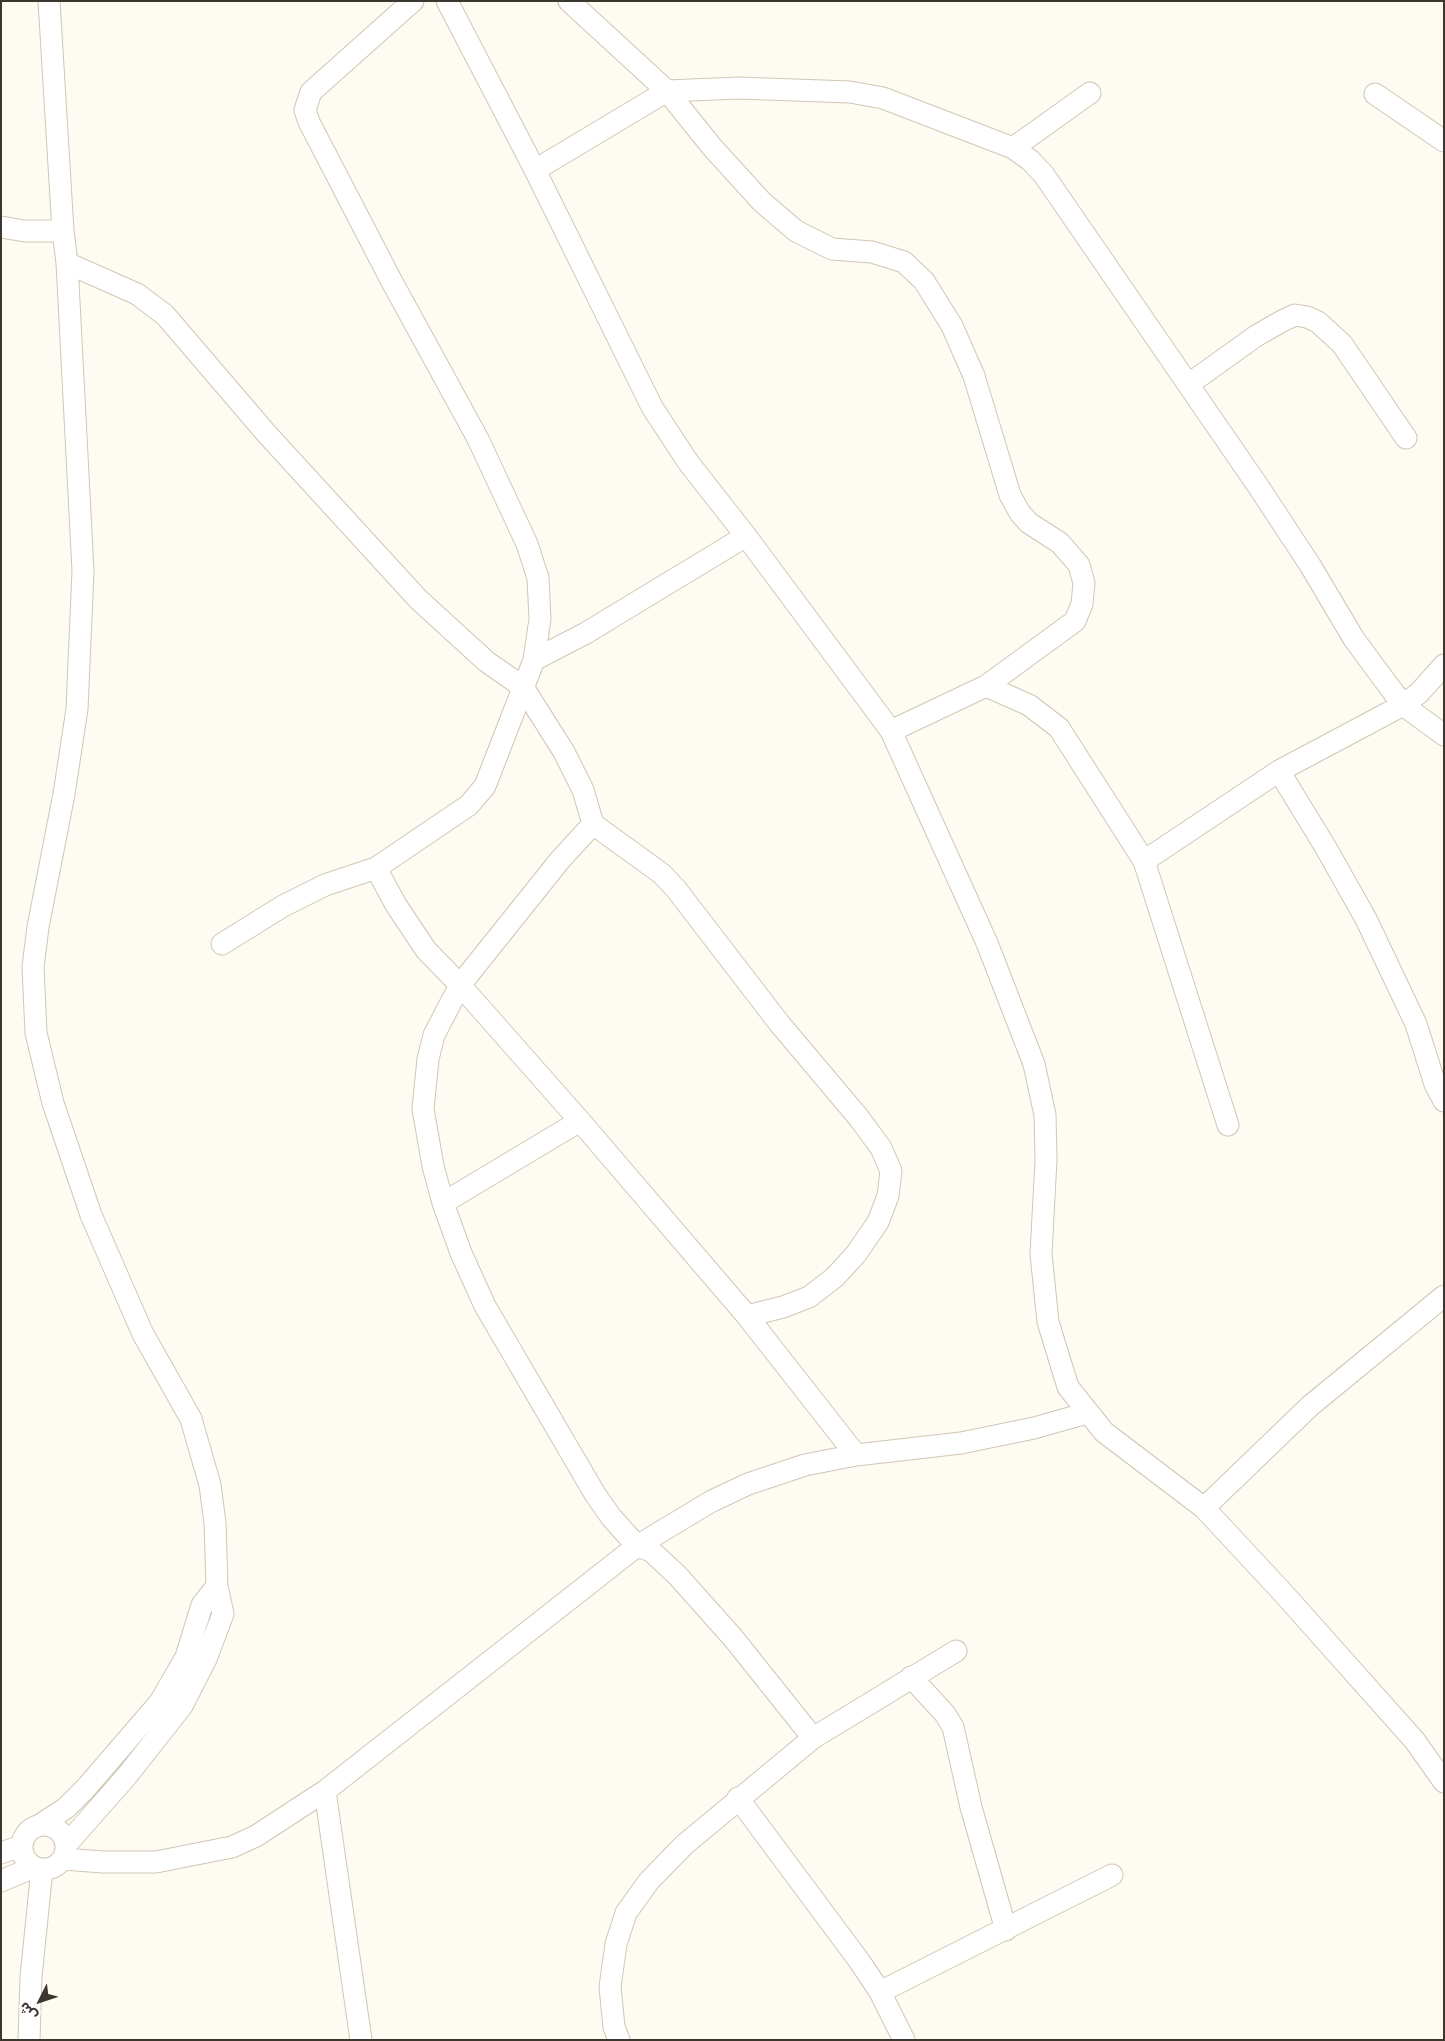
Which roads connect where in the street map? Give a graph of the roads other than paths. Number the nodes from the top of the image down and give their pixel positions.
1 (49, 1) edge
2 (413, 1) edge
3 (447, 1) edge
4 (569, 1) edge
5 (667, 91) junction
6 (1090, 93) dead end
7 (1375, 94) dead end
8 (1444, 141) edge
9 (1014, 148) junction
10 (535, 170) junction
11 (1, 227) edge
12 (63, 231) junction
13 (67, 263) junction
14 (1189, 384) junction
15 (1406, 438) dead end
16 (746, 536) junction
17 (534, 660) junction
18 (1444, 665) edge
19 (986, 686) junction
20 (523, 687) junction
21 (1403, 705) junction
22 (891, 731) junction
23 (1444, 735) edge
24 (1278, 771) junction
25 (593, 824) junction
26 (1144, 861) junction
27 (376, 868) junction
28 (222, 944) dead end
29 (460, 985) junction
30 (1444, 1101) edge
31 (580, 1121) junction
32 (1228, 1125) dead end
33 (443, 1203) junction
34 (1444, 1296) edge
35 (747, 1316) junction
36 (1087, 1413) junction
37 (856, 1455) junction
38 (1204, 1508) junction
39 (637, 1546) junction
40 (217, 1586) junction
41 (956, 1651) dead end
42 (911, 1677) junction
43 (813, 1738) junction
44 (1444, 1782) edge
45 (325, 1791) junction
46 (738, 1798) junction
47 (40, 1825) junction
48 (22, 1846) junction
49 (64, 1852) junction
50 (1, 1853) edge
51 (38, 1868) junction
52 (1112, 1875) dead end
53 (1, 1882) edge
54 (1006, 1930) junction
55 (880, 1992) junction
56 (359, 2031) edge
57 (29, 2040) edge
58 (344, 2040) edge
59 (619, 2040) edge
60 (904, 2040) edge

1 - 12 street
2 - 17 street
3 - 10 street
4 - 5 street
5 - 9 street
5 - 10 street
5 - 19 street
6 - 9 street
7 - 8 street
9 - 14 street
10 - 16 street
11 - 12 street
12 - 13 street
13 - 20 street
13 - 40 street
14 - 15 street
14 - 21 street
16 - 17 street
16 - 22 street
17 - 20 street
18 - 21 street
19 - 22 street
19 - 26 street
20 - 25 street
20 - 27 street
21 - 23 street
21 - 24 street
22 - 36 street
24 - 26 street
24 - 30 street
25 - 29 street
25 - 35 street
26 - 32 street
27 - 28 street
27 - 29 street
29 - 31 street
29 - 33 street
31 - 33 street
31 - 35 street
33 - 39 street
34 - 38 street
35 - 37 street
36 - 37 street
36 - 38 street
37 - 39 street
38 - 44 street
39 - 43 street
39 - 45 street
40 - 47 street
40 - 49 street
41 - 42 street
42 - 43 street
42 - 54 street
43 - 46 street
45 - 49 street
45 - 56 street
46 - 55 street
46 - 59 street
47 - 48 street
47 - 49 street
48 - 50 street
48 - 51 street
49 - 51 street
51 - 53 street
51 - 57 street
52 - 54 street
54 - 55 street
55 - 60 street
56 - 58 street

